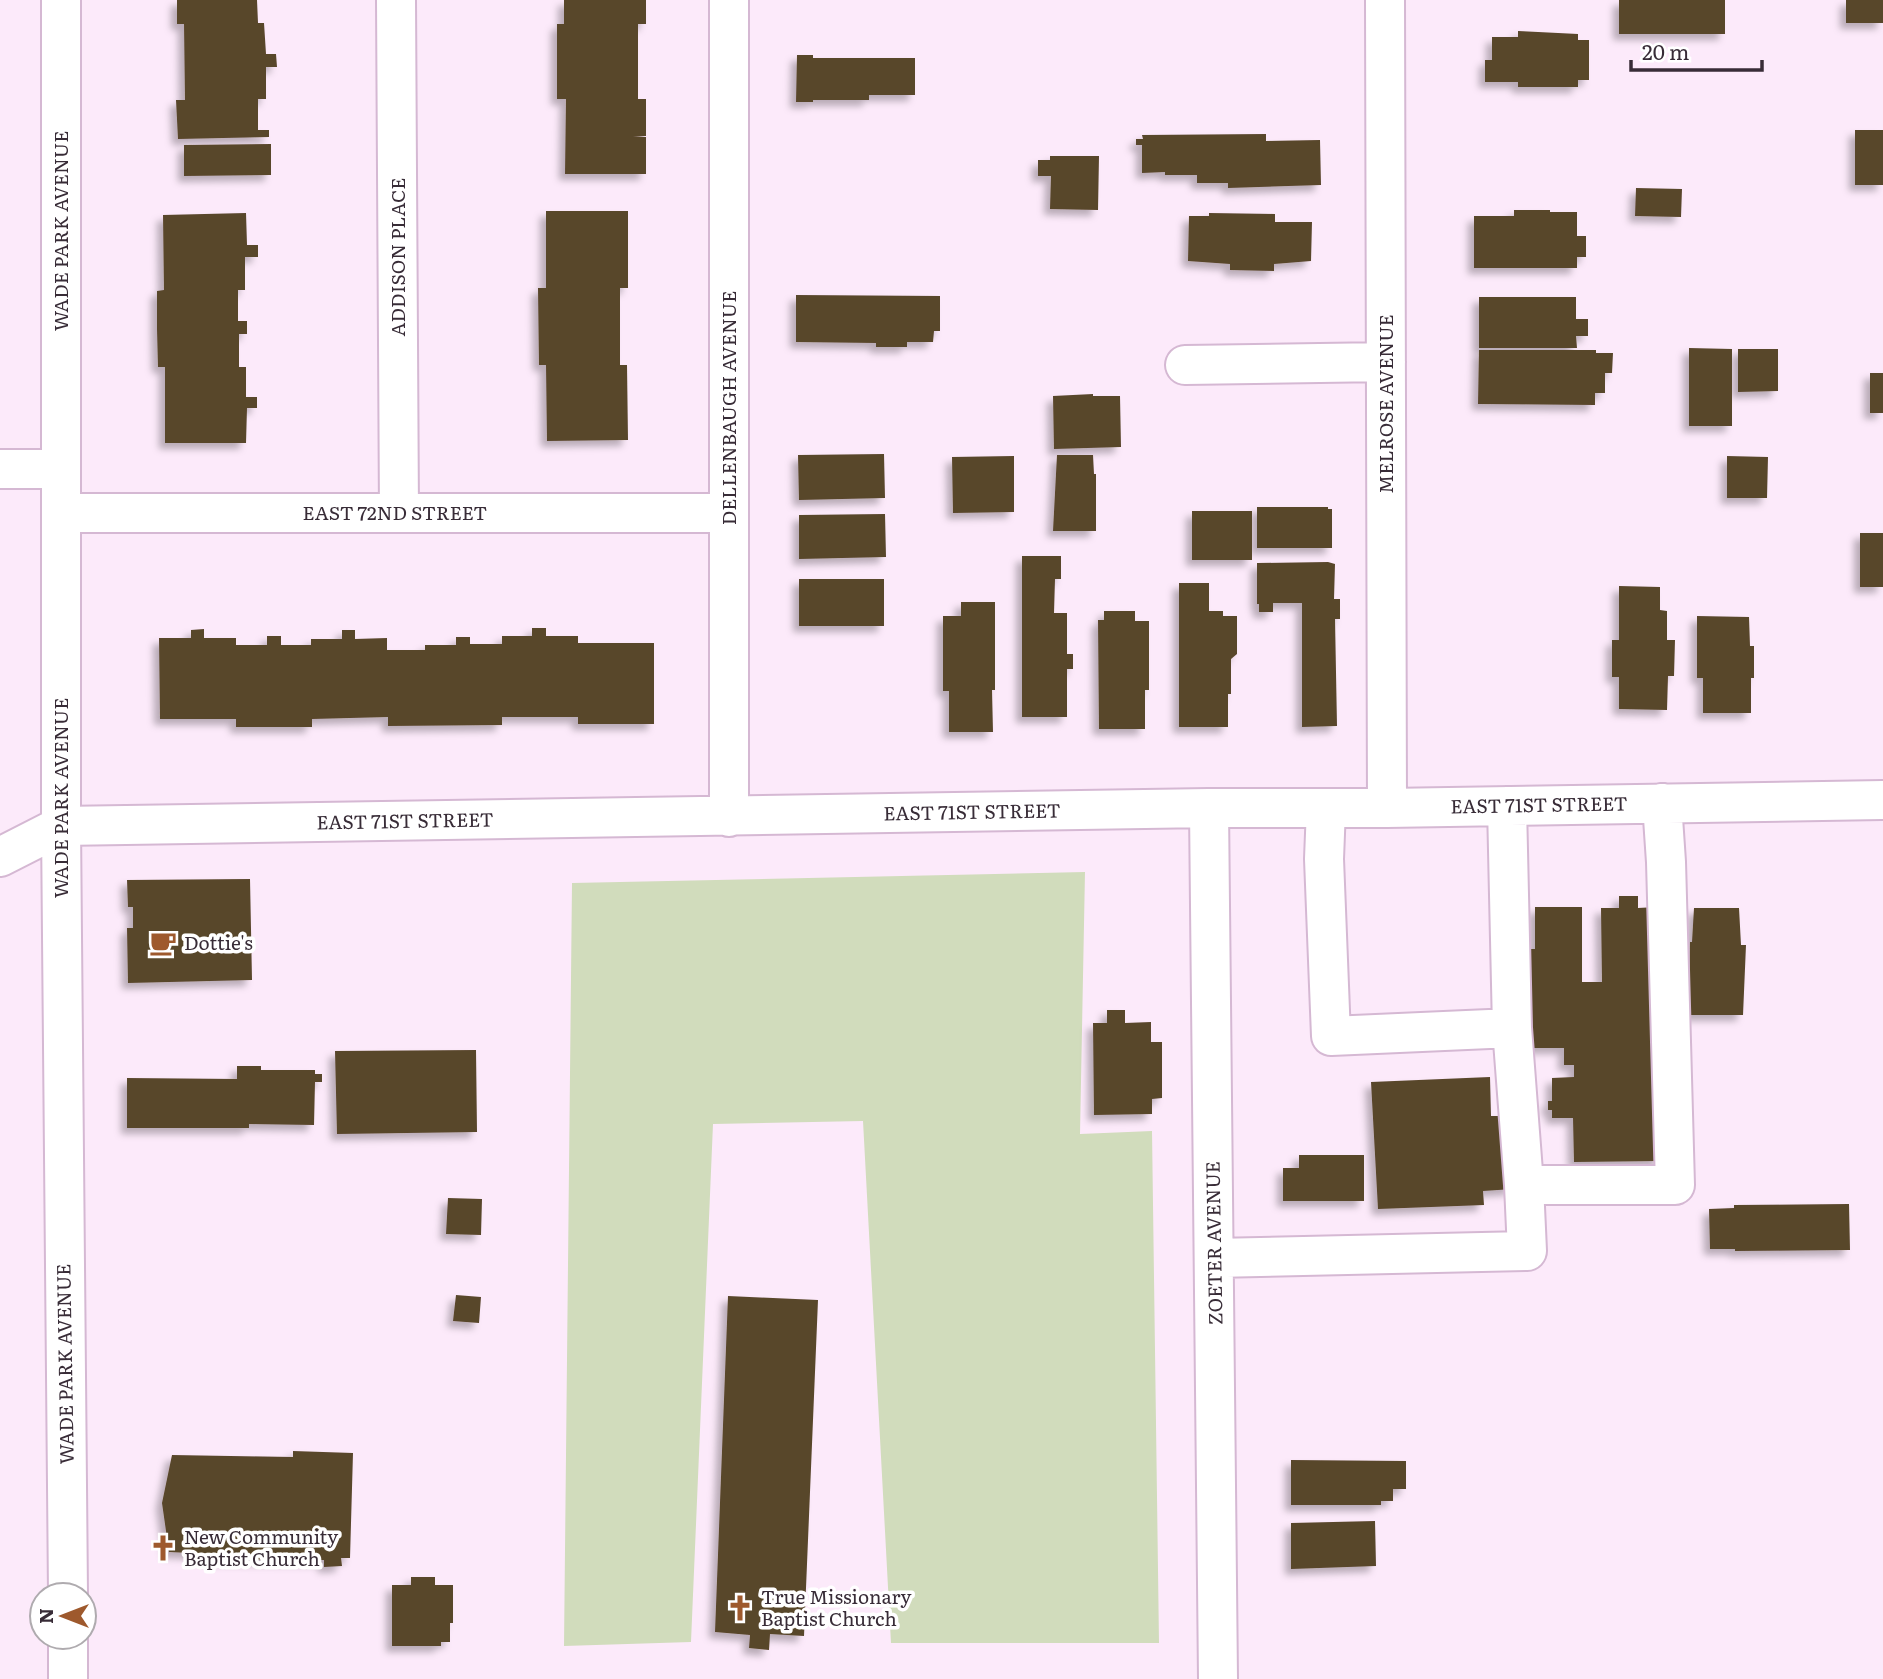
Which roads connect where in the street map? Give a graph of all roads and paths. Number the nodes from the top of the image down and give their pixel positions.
1 (61, 0) edge
2 (396, 0) edge
3 (729, 0) edge
4 (1385, 0) edge
5 (1386, 362) junction
6 (1185, 365) dead end
7 (0, 469) edge
8 (61, 469) junction
9 (61, 513) junction
10 (399, 513) junction
11 (729, 513) junction
12 (1883, 800) edge
13 (1662, 803) junction
14 (1507, 806) junction
15 (1209, 808) junction
16 (1326, 808) junction
17 (1387, 808) junction
18 (729, 817) junction
19 (61, 826) junction
20 (0, 858) edge
21 (1512, 1028) junction
22 (1524, 1185) junction
23 (1214, 1258) junction
24 (68, 1581) edge
25 (68, 1651) edge
26 (68, 1679) edge
27 (1218, 1679) edge

1 - 8 street, WADE PARK AVENUE
2 - 10 street, ADDISON PLACE
3 - 11 street, DELLENBAUGH AVENUE
4 - 5 street, MELROSE AVENUE
5 - 6 street
5 - 17 street, MELROSE AVENUE
7 - 8 street
8 - 9 street, WADE PARK AVENUE
9 - 10 street, EAST 72ND STREET
9 - 19 street, WADE PARK AVENUE
10 - 11 street, EAST 72ND STREET
11 - 18 street, DELLENBAUGH AVENUE
12 - 13 street, EAST 71ST STREET
13 - 14 street, EAST 71ST STREET
13 - 22 street
14 - 17 street, EAST 71ST STREET
14 - 21 street
15 - 16 street, EAST 71ST STREET
15 - 18 street, EAST 71ST STREET
15 - 23 street, ZOETER AVENUE
16 - 17 street, EAST 71ST STREET
16 - 21 street
18 - 19 street, EAST 71ST STREET
19 - 20 street
19 - 24 street, WADE PARK AVENUE
21 - 22 street
22 - 23 street
23 - 27 street, ZOETER AVENUE
25 - 26 street

